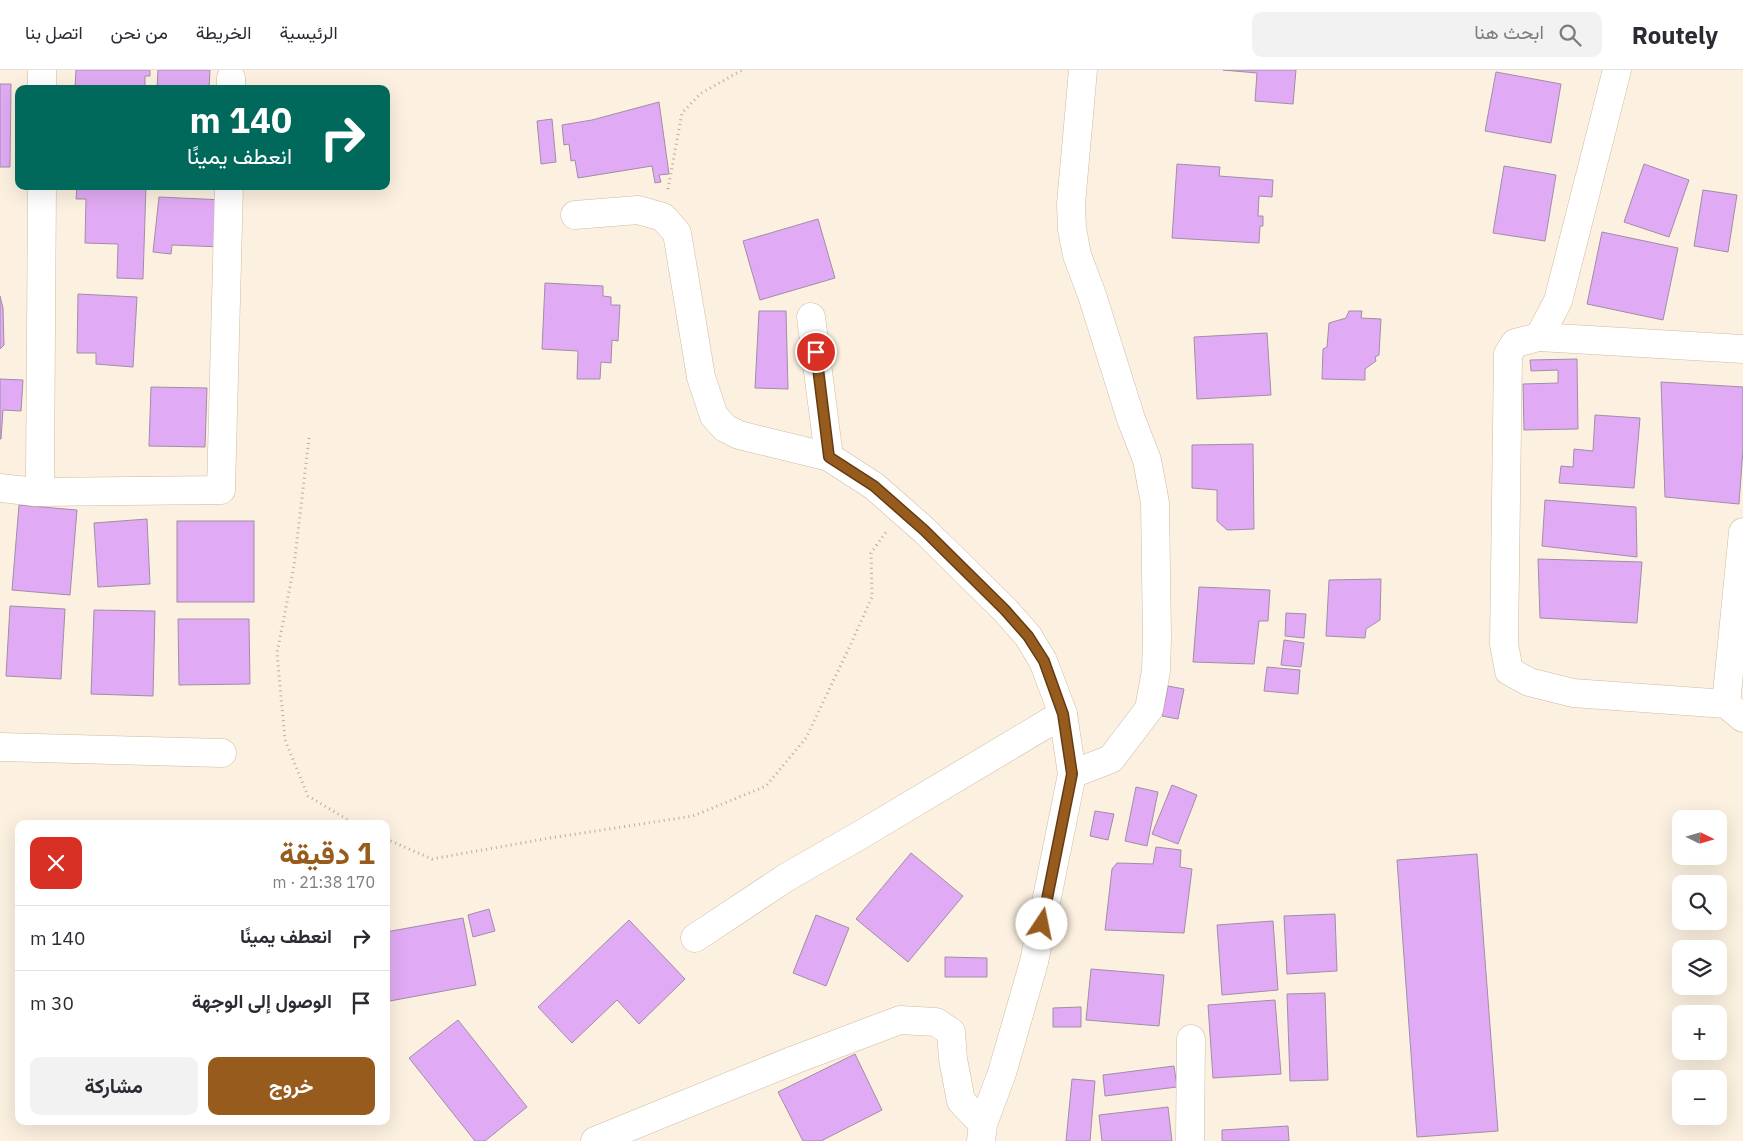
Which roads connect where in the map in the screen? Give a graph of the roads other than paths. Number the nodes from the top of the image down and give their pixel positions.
1 (42, 70) edge
2 (1083, 70) edge
3 (1617, 70) edge
4 (42, 85) edge
5 (42, 190) edge
6 (229, 190) edge
7 (575, 215) dead end
8 (811, 317) dead end
9 (1539, 337) junction
10 (1743, 349) edge
11 (829, 457) junction
12 (0, 488) edge
13 (36, 492) junction
14 (1743, 532) edge
15 (1734, 711) edge
16 (1063, 714) junction
17 (0, 746) edge
18 (222, 753) dead end
19 (1072, 774) junction
20 (695, 938) dead end
21 (1191, 1039) dead end
22 (982, 1132) edge
23 (595, 1141) edge
24 (1190, 1141) edge

1 - 4 street
2 - 19 street
3 - 9 street
5 - 13 street
6 - 13 street
7 - 11 street
8 - 11 street
9 - 10 street
9 - 15 street
11 - 16 street
12 - 13 street
14 - 15 street
16 - 19 street
16 - 20 street
17 - 18 street
19 - 22 street
21 - 24 street
22 - 23 street

